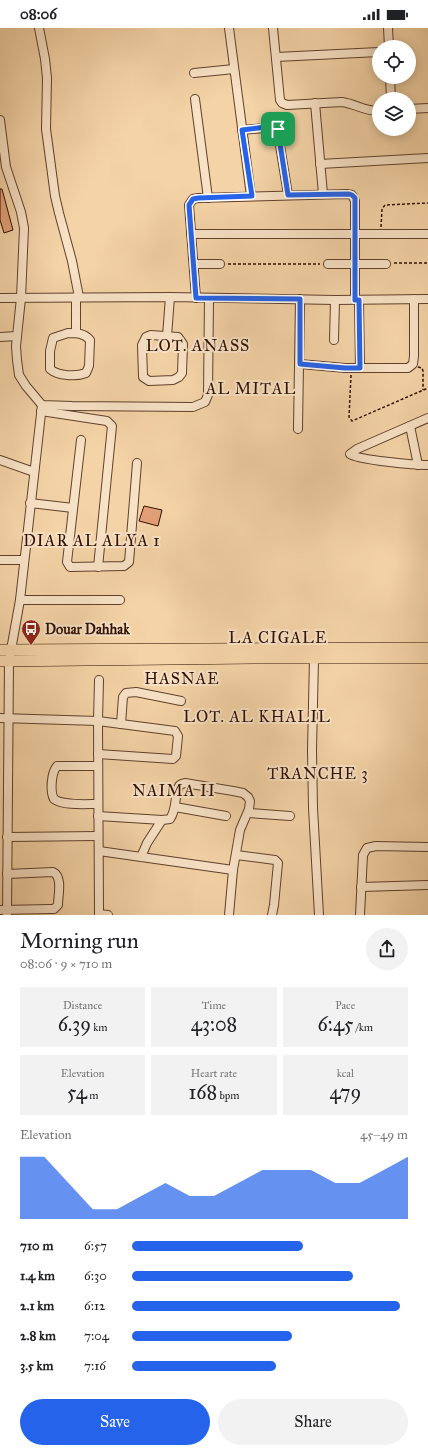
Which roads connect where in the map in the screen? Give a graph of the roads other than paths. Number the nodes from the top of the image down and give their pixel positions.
1 (39, 28) edge
2 (229, 28) edge
3 (272, 28) edge
4 (388, 28) edge
5 (389, 40) edge
6 (372, 52) edge
7 (276, 57) junction
8 (234, 69) junction
9 (194, 74) dead end
10 (195, 99) dead end
11 (315, 103) junction
12 (428, 108) edge
13 (416, 109) edge
14 (372, 110) edge
15 (0, 120) edge
16 (242, 130) junction
17 (428, 158) edge
18 (320, 164) junction
19 (323, 194) junction
20 (288, 195) junction
21 (252, 196) junction
22 (208, 198) junction
23 (355, 233) junction
24 (191, 234) junction
25 (428, 234) edge
26 (194, 264) junction
27 (220, 264) road end
28 (328, 264) road end
29 (355, 264) junction
30 (386, 264) road end
31 (78, 297) junction
32 (170, 297) junction
33 (0, 298) edge
34 (21, 298) junction
35 (196, 298) junction
36 (209, 298) junction
37 (300, 299) junction
38 (414, 299) junction
39 (428, 299) edge
40 (336, 300) junction
41 (357, 300) junction
42 (76, 333) junction
43 (17, 336) junction
44 (168, 336) junction
45 (0, 337) edge
46 (334, 340) dead end
47 (300, 364) junction
48 (360, 368) junction
49 (42, 408) junction
50 (428, 418) edge
51 (410, 426) junction
52 (298, 429) dead end
53 (81, 440) dead end
54 (0, 460) edge
55 (137, 463) dead end
56 (418, 465) junction
57 (428, 465) edge
58 (34, 472) junction
59 (30, 503) junction
60 (73, 508) junction
61 (0, 560) edge
62 (23, 560) junction
63 (98, 567) junction
64 (20, 600) junction
65 (120, 600) dead end
66 (428, 648) edge
67 (5, 656) edge
68 (314, 658) junction
69 (428, 658) edge
70 (99, 680) dead end
71 (181, 701) dead end
72 (4, 718) edge
73 (98, 721) junction
74 (121, 724) junction
75 (98, 754) junction
76 (98, 766) junction
77 (98, 804) junction
78 (176, 807) junction
79 (249, 813) junction
80 (98, 816) junction
81 (226, 816) dead end
82 (290, 816) dead end
83 (162, 820) junction
84 (5, 834) edge
85 (98, 836) junction
86 (428, 847) edge
87 (98, 851) junction
88 (236, 855) junction
89 (141, 857) junction
90 (233, 870) junction
91 (7, 874) junction
92 (428, 885) edge
93 (361, 887) junction
94 (5, 912) edge
95 (99, 914) edge
96 (108, 915) edge
97 (229, 915) edge
98 (272, 915) edge
99 (319, 915) edge
100 (360, 915) edge

1 - 31 street
2 - 8 street
3 - 7 street
4 - 5 street
6 - 7 street
7 - 11 street
8 - 9 street
8 - 16 street
10 - 22 street
11 - 14 street
11 - 18 street
12 - 13 street
15 - 34 street
16 - 20 street
16 - 21 street
17 - 18 street
18 - 19 street
19 - 20 street
19 - 23 street
20 - 21 street
21 - 22 street
22 - 24 street
23 - 24 street
23 - 25 street
23 - 29 street
24 - 26 street
26 - 27 street
26 - 35 street
28 - 29 street
29 - 30 street
29 - 41 street
31 - 32 street
31 - 34 street
31 - 42 street
32 - 35 street
32 - 44 street
33 - 34 street
34 - 43 street
35 - 36 street
36 - 37 street
36 - 49 street
37 - 40 street
37 - 47 street
38 - 39 street
38 - 41 street
38 - 48 street
40 - 41 street
40 - 46 street
41 - 48 street
42 - 42 street
43 - 45 street
43 - 49 street
44 - 44 street
47 - 48 street
47 - 52 street
49 - 58 street
49 - 63 street
50 - 51 street
51 - 56 street
51 - 56 street
53 - 60 street
54 - 58 street
55 - 63 street
56 - 57 street
58 - 59 street
59 - 60 street
59 - 62 street
60 - 63 street
61 - 62 street
62 - 64 street
64 - 65 street
64 - 67 street
66 - 67 main road
67 - 68 main road
67 - 72 street
68 - 69 main road
68 - 99 street
70 - 73 street
71 - 74 street
72 - 73 street
72 - 84 street
73 - 74 street
73 - 75 street
74 - 75 street
75 - 76 street
76 - 77 street
76 - 77 street
77 - 80 street
78 - 79 street
78 - 81 street
78 - 83 street
79 - 82 street
79 - 88 street
80 - 83 street
80 - 85 street
83 - 89 street
84 - 85 street
84 - 91 street
85 - 87 street
86 - 93 street
87 - 89 street
87 - 95 street
88 - 90 street
88 - 98 street
89 - 90 street
90 - 97 street
91 - 94 street
91 - 94 street
92 - 93 street
93 - 100 street
95 - 96 street

